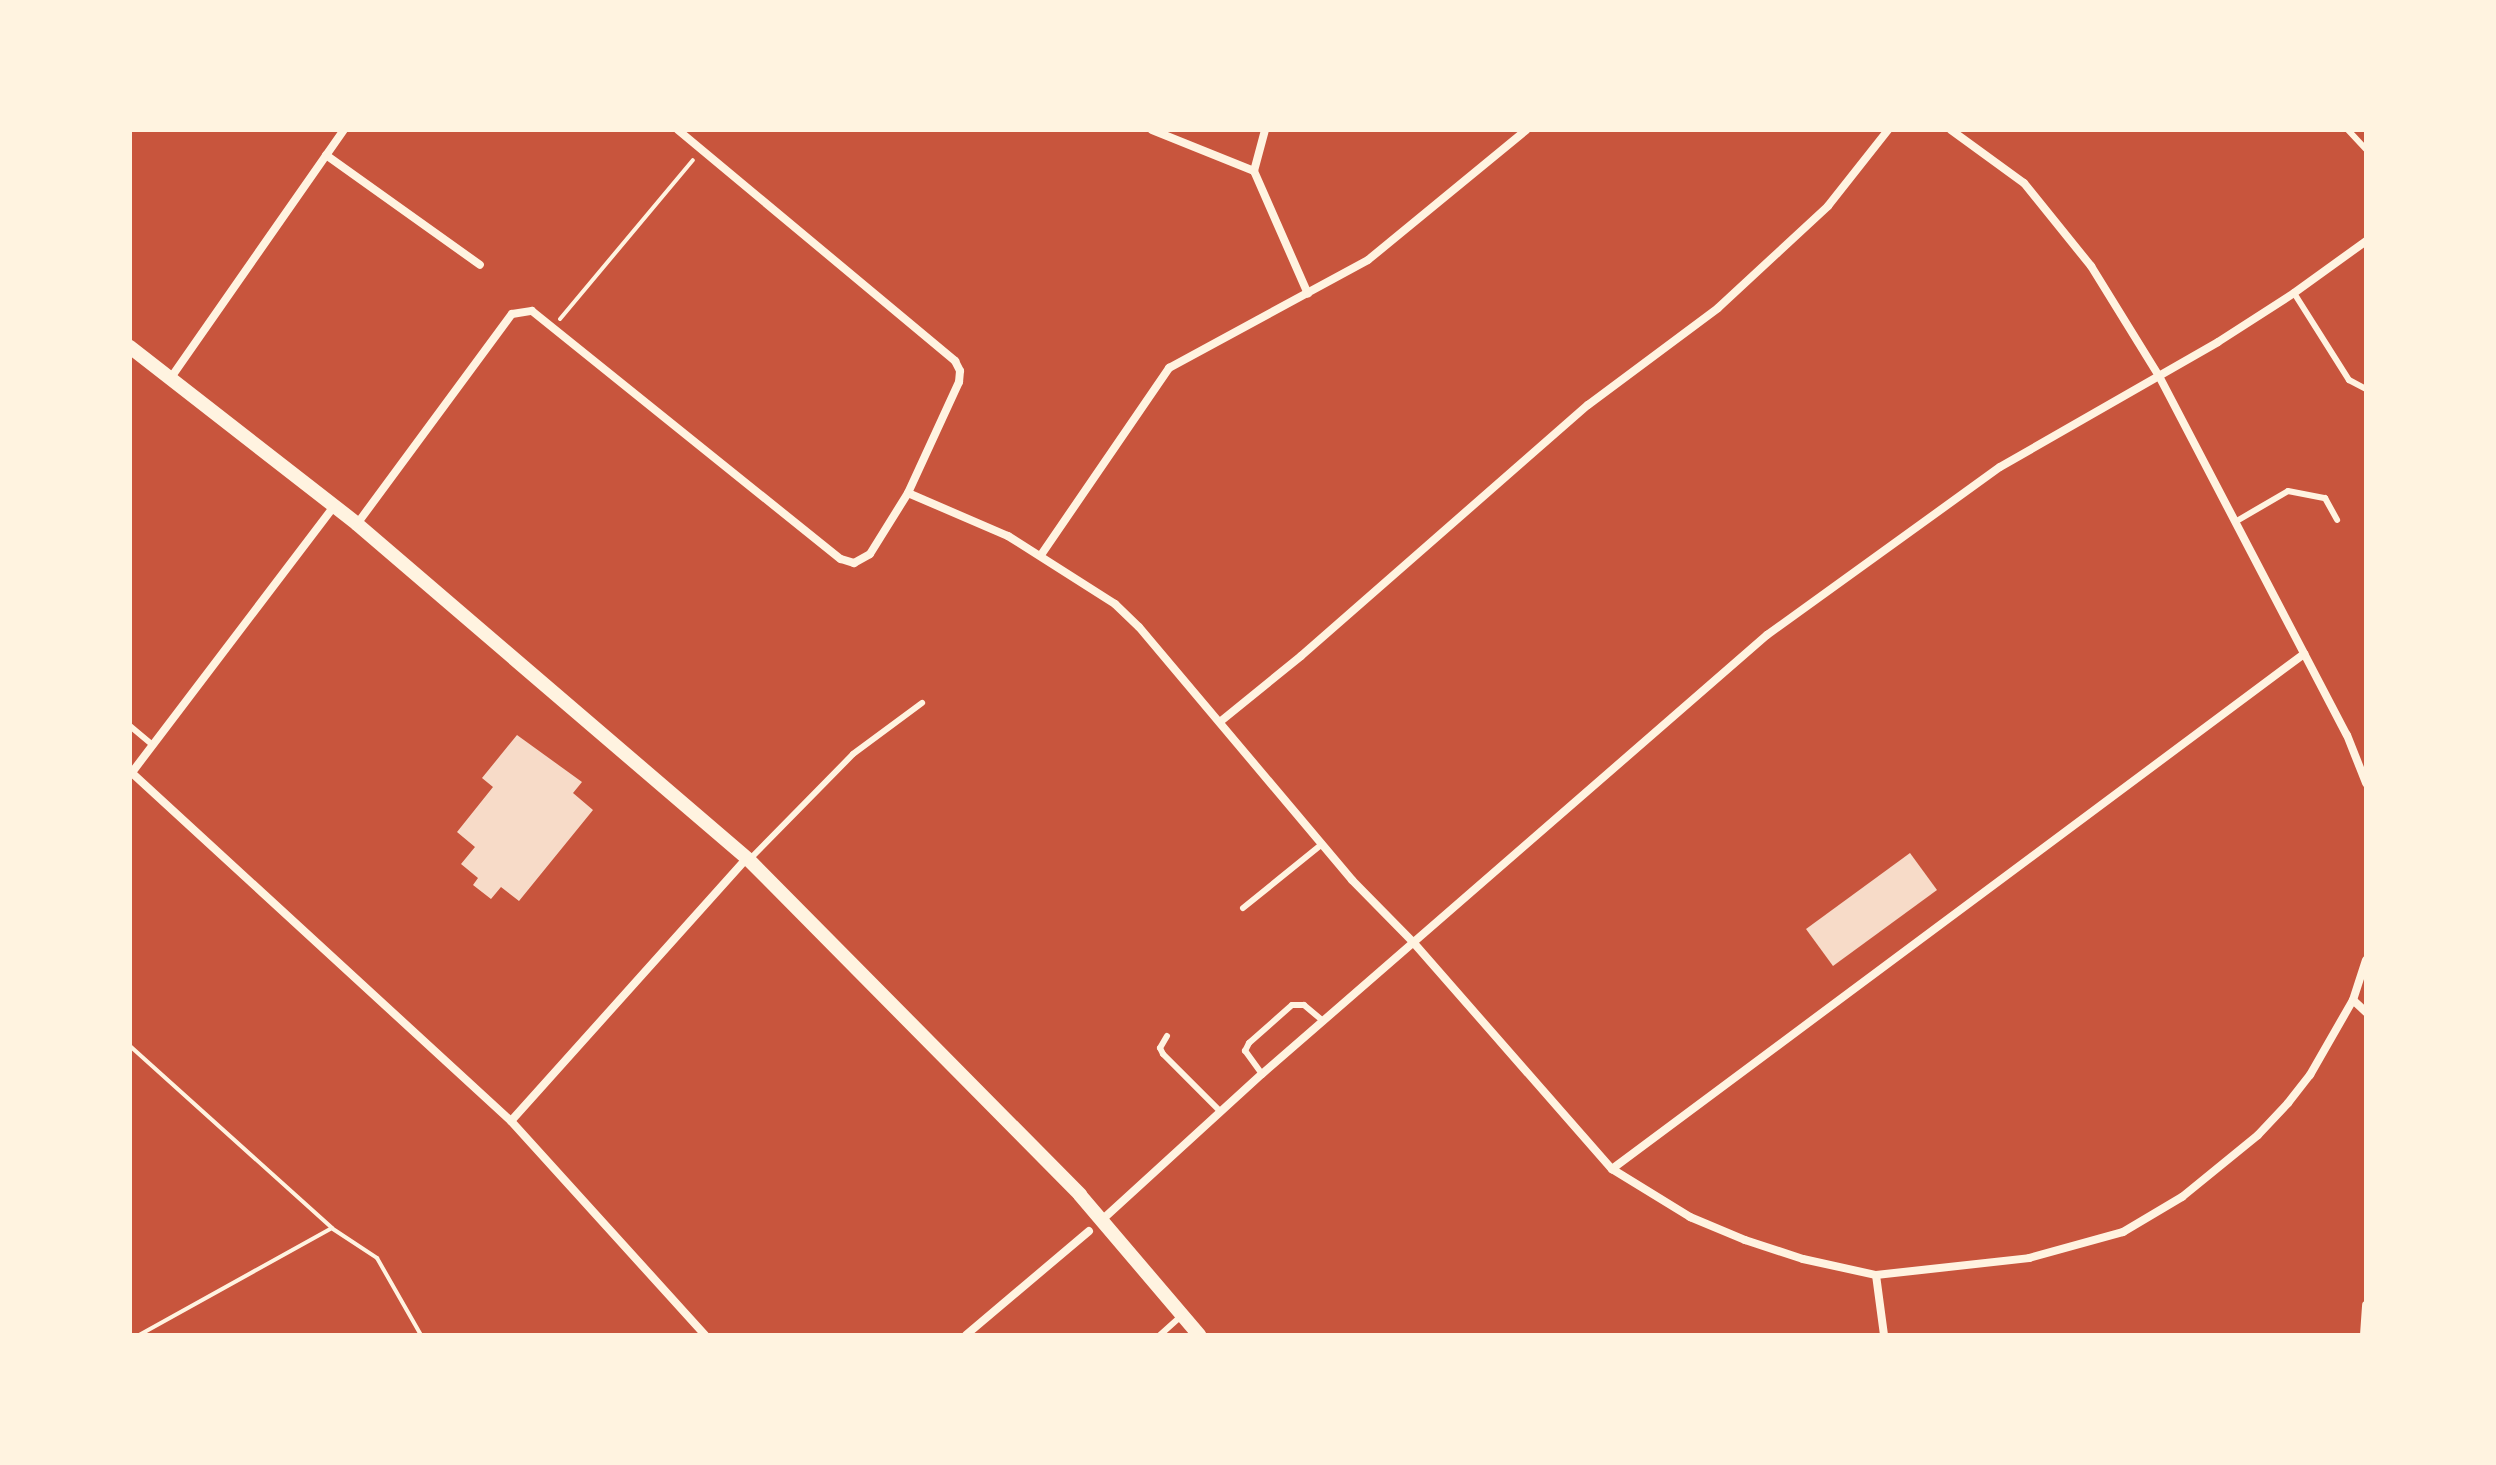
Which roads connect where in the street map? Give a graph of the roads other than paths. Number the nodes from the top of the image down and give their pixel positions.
1 (344, 130) edge
2 (678, 130) edge
3 (1152, 130) edge
4 (1265, 130) edge
5 (1526, 130) edge
6 (1888, 130) edge
7 (1951, 130) edge
8 (2348, 130) edge
9 (2366, 149) edge
10 (326, 155) junction
11 (1254, 171) junction
12 (2366, 241) edge
13 (480, 265) dead end
14 (2294, 293) junction
15 (1308, 294) junction
16 (130, 347) edge
17 (2159, 376) junction
18 (170, 379) junction
19 (2366, 389) edge
20 (908, 493) junction
21 (334, 506) junction
22 (2337, 520) dead end
23 (2235, 522) junction
24 (357, 524) junction
25 (1041, 555) junction
26 (2304, 654) junction
27 (922, 703) dead end
28 (1221, 721) junction
29 (130, 726) edge
30 (153, 745) junction
31 (131, 774) edge
32 (2366, 783) edge
33 (1322, 844) junction
34 (748, 859) junction
35 (1243, 908) dead end
36 (1413, 942) junction
37 (2366, 960) edge
38 (2353, 1000) junction
39 (2366, 1012) edge
40 (1323, 1021) junction
41 (1167, 1036) dead end
42 (1262, 1074) junction
43 (1220, 1111) junction
44 (511, 1121) junction
45 (1612, 1169) junction
46 (1103, 1219) junction
47 (1089, 1231) joint
48 (1876, 1275) junction
49 (2366, 1305) edge
50 (1182, 1315) junction
51 (705, 1335) edge
52 (966, 1335) edge
53 (1160, 1335) edge
54 (1199, 1335) edge
55 (1884, 1335) edge
56 (2364, 1335) edge

1 - 10 street
2 - 20 street
3 - 11 street
4 - 11 street
5 - 15 street
6 - 28 street
7 - 17 street
8 - 9 lane
10 - 13 street
10 - 18 street
11 - 15 street
12 - 14 street
14 - 17 street
14 - 19 lane
15 - 25 street
16 - 18 street
17 - 23 street
17 - 36 street
18 - 21 street
20 - 24 street
20 - 25 street
21 - 24 street
21 - 30 street
22 - 23 lane
23 - 26 street
24 - 34 street
25 - 28 street
26 - 32 street
26 - 45 street
27 - 34 lane
28 - 33 street
29 - 30 lane
30 - 31 street
31 - 44 street
33 - 35 lane
33 - 36 street
34 - 44 street
34 - 46 street
36 - 40 street
36 - 45 street
37 - 38 street
38 - 39 street
38 - 48 street
40 - 42 street
40 - 42 lane
41 - 43 lane
42 - 43 street
43 - 46 street
44 - 51 street
45 - 48 street
46 - 47 lane
46 - 50 street
47 - 52 street
48 - 55 street
49 - 56 street
50 - 53 lane
50 - 54 street

